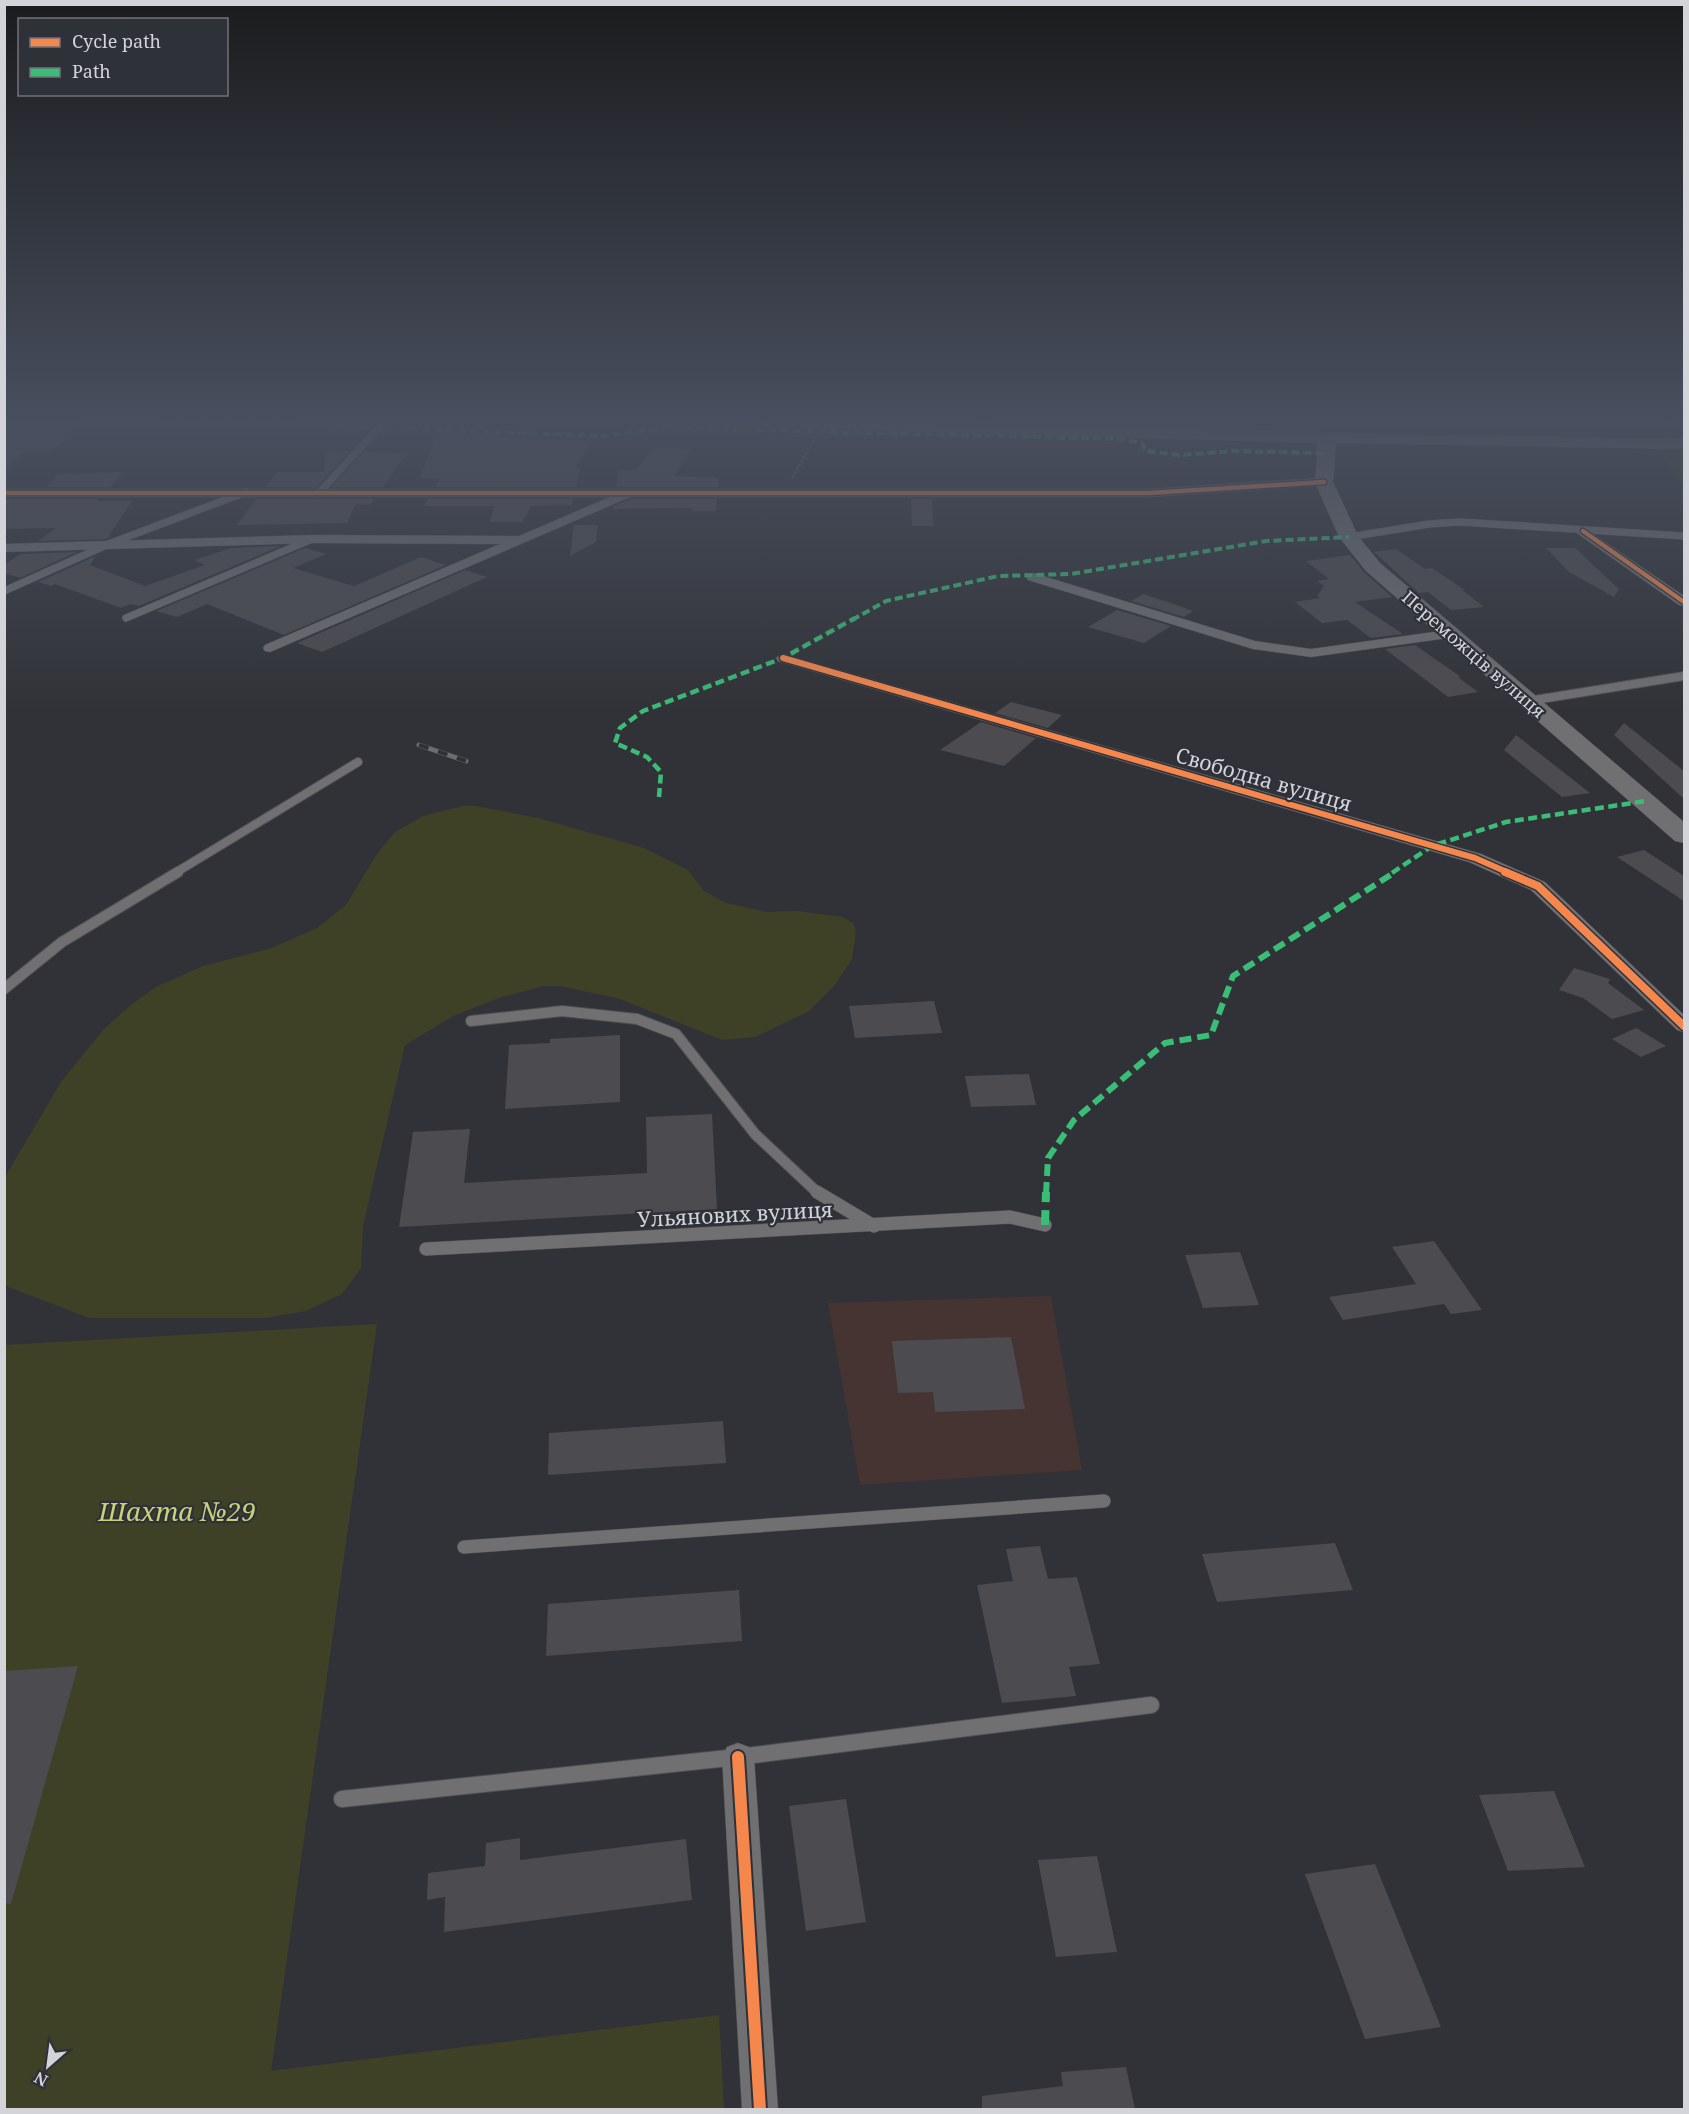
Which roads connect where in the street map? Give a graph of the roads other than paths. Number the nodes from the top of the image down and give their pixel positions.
1 (178, 518) edge
2 (573, 518) edge
3 (1340, 518) edge
4 (1583, 531) junction
5 (1684, 536) edge
6 (1349, 537) junction
7 (312, 539) junction
8 (521, 540) junction
9 (111, 543) junction
10 (4, 548) edge
11 (1033, 577) dead end
12 (4, 591) edge
13 (1684, 602) edge
14 (126, 618) dead end
15 (1448, 633) junction
16 (270, 648) dead end
17 (783, 658) dead end
18 (1684, 676) edge
19 (1528, 701) junction
20 (358, 762) dead end
21 (1684, 835) edge
22 (4, 989) edge
23 (471, 1021) dead end
24 (1684, 1026) edge
25 (1045, 1225) dead end
26 (874, 1226) junction
27 (426, 1250) dead end
28 (1104, 1501) dead end
29 (464, 1547) dead end
30 (1151, 1705) dead end
31 (738, 1757) junction
32 (342, 1799) dead end
33 (760, 2109) edge

1 - 9 lane
2 - 8 street
3 - 6 main road, Переможців вулиця
4 - 5 lane
4 - 6 lane
4 - 13 street
6 - 15 main road, Переможців вулиця
7 - 8 street
7 - 9 street
7 - 14 lane
8 - 16 street
9 - 10 street
9 - 12 lane
11 - 15 street
15 - 19 main road, Переможців вулиця
17 - 24 street, Свободна вулиця
18 - 19 lane
19 - 21 main road, Переможців вулиця
20 - 22 lane
23 - 26 lane
25 - 26 lane, Ульянових вулиця
26 - 27 lane, Ульянових вулиця
28 - 29 lane
30 - 31 lane
31 - 32 lane
31 - 33 street

